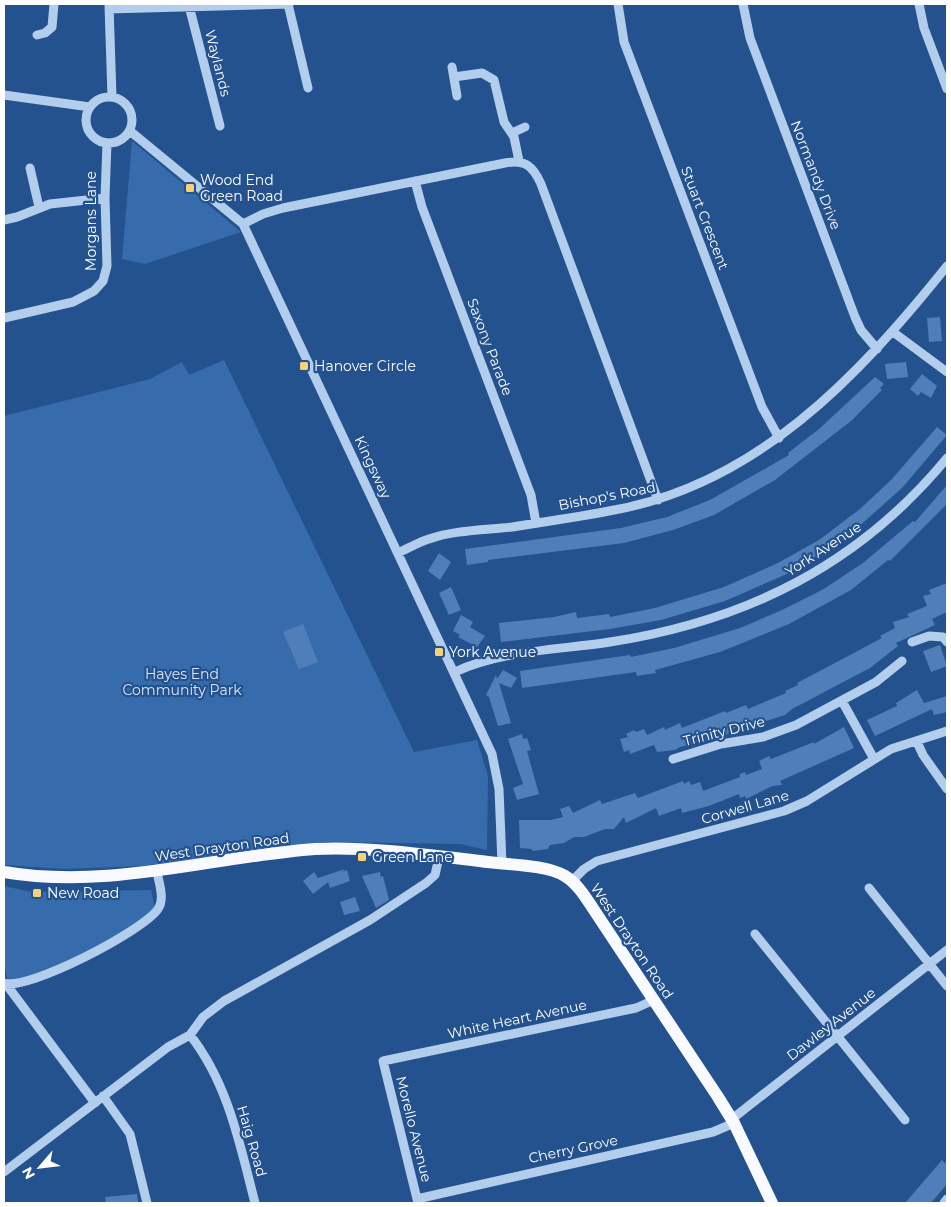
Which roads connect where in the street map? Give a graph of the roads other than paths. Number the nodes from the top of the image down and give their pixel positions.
1 (54, 4) edge
2 (244, 4) edge
3 (288, 4) edge
4 (618, 4) edge
5 (743, 4) edge
6 (919, 4) edge
7 (109, 6) edge
8 (189, 6) junction
9 (37, 35) dead end
10 (452, 67) dead end
11 (454, 77) junction
12 (308, 88) dead end
13 (947, 89) edge
14 (4, 95) edge
15 (457, 96) dead end
16 (112, 97) junction
17 (90, 107) junction
18 (220, 126) dead end
19 (525, 127) dead end
20 (130, 130) junction
21 (512, 133) junction
22 (107, 143) junction
23 (519, 161) junction
24 (30, 168) dead end
25 (414, 181) junction
26 (105, 198) junction
27 (40, 207) junction
28 (4, 220) edge
29 (243, 224) junction
30 (947, 266) edge
31 (4, 318) edge
32 (893, 332) junction
33 (877, 349) junction
34 (947, 372) edge
35 (779, 438) junction
36 (947, 458) edge
37 (658, 500) junction
38 (536, 523) junction
39 (398, 553) junction
40 (912, 642) dead end
41 (947, 642) edge
42 (902, 661) dead end
43 (455, 672) junction
44 (842, 701) junction
45 (947, 731) edge
46 (917, 742) junction
47 (673, 759) dead end
48 (874, 760) junction
49 (947, 789) edge
50 (439, 857) junction
51 (502, 864) junction
52 (4, 872) edge
53 (157, 872) junction
54 (572, 881) junction
55 (869, 888) dead end
56 (755, 934) dead end
57 (947, 950) edge
58 (929, 963) junction
59 (5, 984) edge
60 (947, 986) edge
61 (654, 1000) junction
62 (190, 1035) junction
63 (837, 1037) junction
64 (383, 1061) joint
65 (103, 1096) junction
66 (95, 1104) junction
67 (905, 1120) dead end
68 (733, 1121) junction
69 (5, 1167) edge
70 (947, 1199) edge
71 (417, 1201) edge
72 (147, 1203) edge
73 (255, 1203) edge
74 (772, 1203) edge
75 (944, 1203) edge

1 - 9 street
2 - 3 street
2 - 8 street
3 - 12 street
4 - 35 street, Stuart Crescent
5 - 33 street, Normandy Drive
6 - 13 street
7 - 8 street
7 - 16 street
8 - 18 street, Waylands
10 - 11 street
11 - 15 street
11 - 21 street
14 - 17 street
16 - 17 street
16 - 20 street
17 - 22 street
19 - 21 street
20 - 22 street
20 - 29 street, Kingsway
21 - 23 street
22 - 26 street, Morgans Lane
23 - 25 street
23 - 37 street
24 - 27 street
25 - 29 street
25 - 38 street, Saxony Parade
26 - 27 street
26 - 31 street, Morgans Lane
27 - 28 street
29 - 39 street, Kingsway
30 - 32 street, Bishop's Road
32 - 33 street, Bishop's Road
32 - 34 street
33 - 35 street, Bishop's Road
35 - 37 street, Bishop's Road
36 - 43 street, York Avenue
37 - 38 street, Bishop's Road
38 - 39 street, Bishop's Road
39 - 43 street, Kingsway
40 - 41 street
42 - 44 street, Trinity Drive
43 - 51 street, Kingsway
44 - 47 street, Trinity Drive
44 - 48 street
45 - 46 street, Corwell Lane
46 - 48 street, Corwell Lane
46 - 49 street
48 - 54 street, Corwell Lane
50 - 51 main road, West Drayton Road
50 - 53 main road, West Drayton Road
50 - 62 street
51 - 54 main road, West Drayton Road
52 - 53 main road, West Drayton Road
53 - 59 street
54 - 61 main road, West Drayton Road
55 - 58 street
56 - 63 street
57 - 58 street, Dawley Avenue
58 - 60 street
58 - 63 street, Dawley Avenue
59 - 66 street
61 - 64 street, White Heart Avenue
61 - 68 main road, West Drayton Road
62 - 65 street
62 - 73 street, Haig Road
63 - 67 street
63 - 68 street, Dawley Avenue
64 - 71 street, Morello Avenue
65 - 66 street
65 - 72 street
66 - 69 street
68 - 71 street, Cherry Grove
68 - 74 main road, West Drayton Road
70 - 75 street

